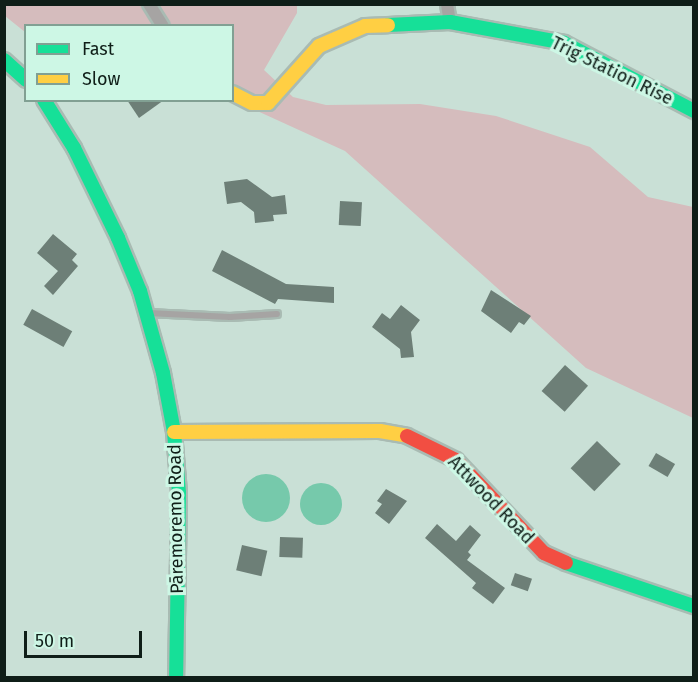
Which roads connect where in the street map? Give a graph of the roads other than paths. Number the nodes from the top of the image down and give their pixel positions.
1 (149, 4) edge
2 (447, 4) edge
3 (450, 22) junction
4 (162, 24) edge
5 (4, 60) edge
6 (24, 78) edge
7 (234, 94) edge
8 (45, 102) edge
9 (693, 111) edge
10 (147, 313) junction
11 (277, 314) dead end
12 (174, 432) junction
13 (693, 606) edge
14 (176, 678) edge

1 - 4 street
2 - 3 street
3 - 7 street, Trig Station Rise
3 - 9 street, Trig Station Rise
5 - 6 street
8 - 10 street, Pāremoremo Road
10 - 11 lane
10 - 12 street, Pāremoremo Road
12 - 13 street, Attwood Road
12 - 14 street, Pāremoremo Road

